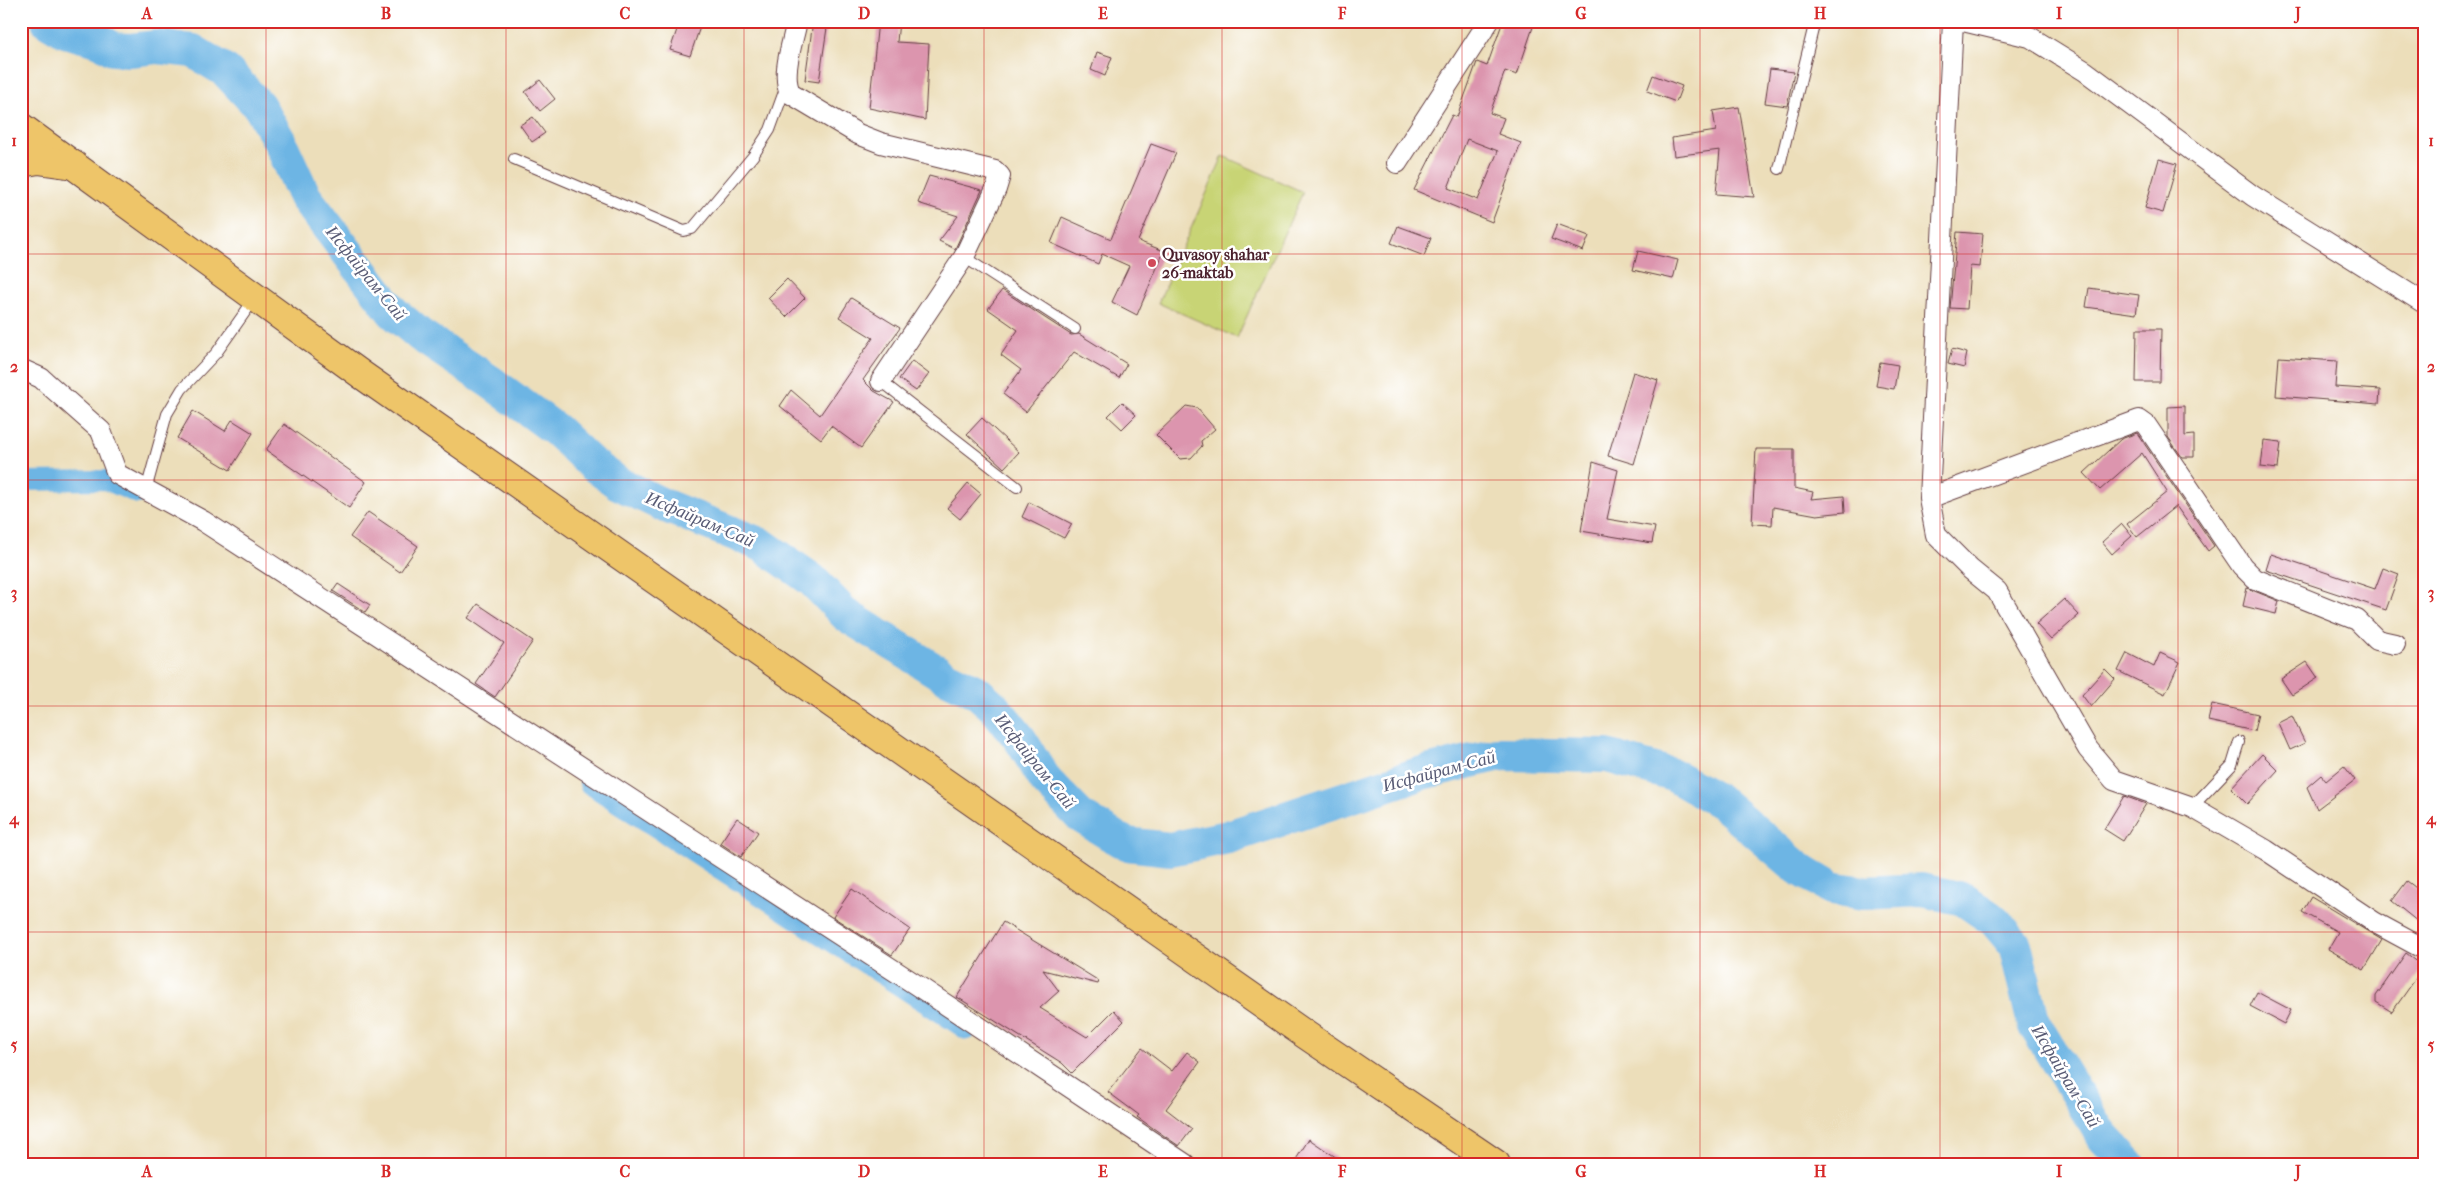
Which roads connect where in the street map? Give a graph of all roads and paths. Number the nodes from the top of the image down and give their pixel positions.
1 (797, 21) edge
2 (1489, 21) edge
3 (1815, 21) edge
4 (1952, 21) edge
5 (1963, 21) edge
6 (786, 86) junction
7 (21, 127) edge
8 (514, 159) dead end
9 (21, 163) edge
10 (1397, 163) dead end
11 (74, 165) junction
12 (1778, 169) dead end
13 (964, 257) junction
14 (256, 297) junction
15 (2424, 303) edge
16 (1075, 329) dead end
17 (21, 369) edge
18 (881, 381) joint
19 (1017, 487) dead end
20 (146, 490) junction
21 (1929, 498) junction
22 (2395, 644) dead end
23 (2239, 742) dead end
24 (2192, 807) junction
25 (2424, 949) edge
26 (1185, 1164) edge
27 (1496, 1164) edge

1 - 6 street
2 - 10 street
3 - 12 lane
4 - 21 street
5 - 15 street
6 - 8 lane
6 - 13 street
7 - 11 main road
9 - 11 main road
11 - 14 main road
13 - 16 lane
13 - 18 street
14 - 20 lane
14 - 27 main road
17 - 20 street
18 - 19 lane
20 - 26 street
21 - 22 street
21 - 24 street
23 - 24 lane
24 - 25 street

